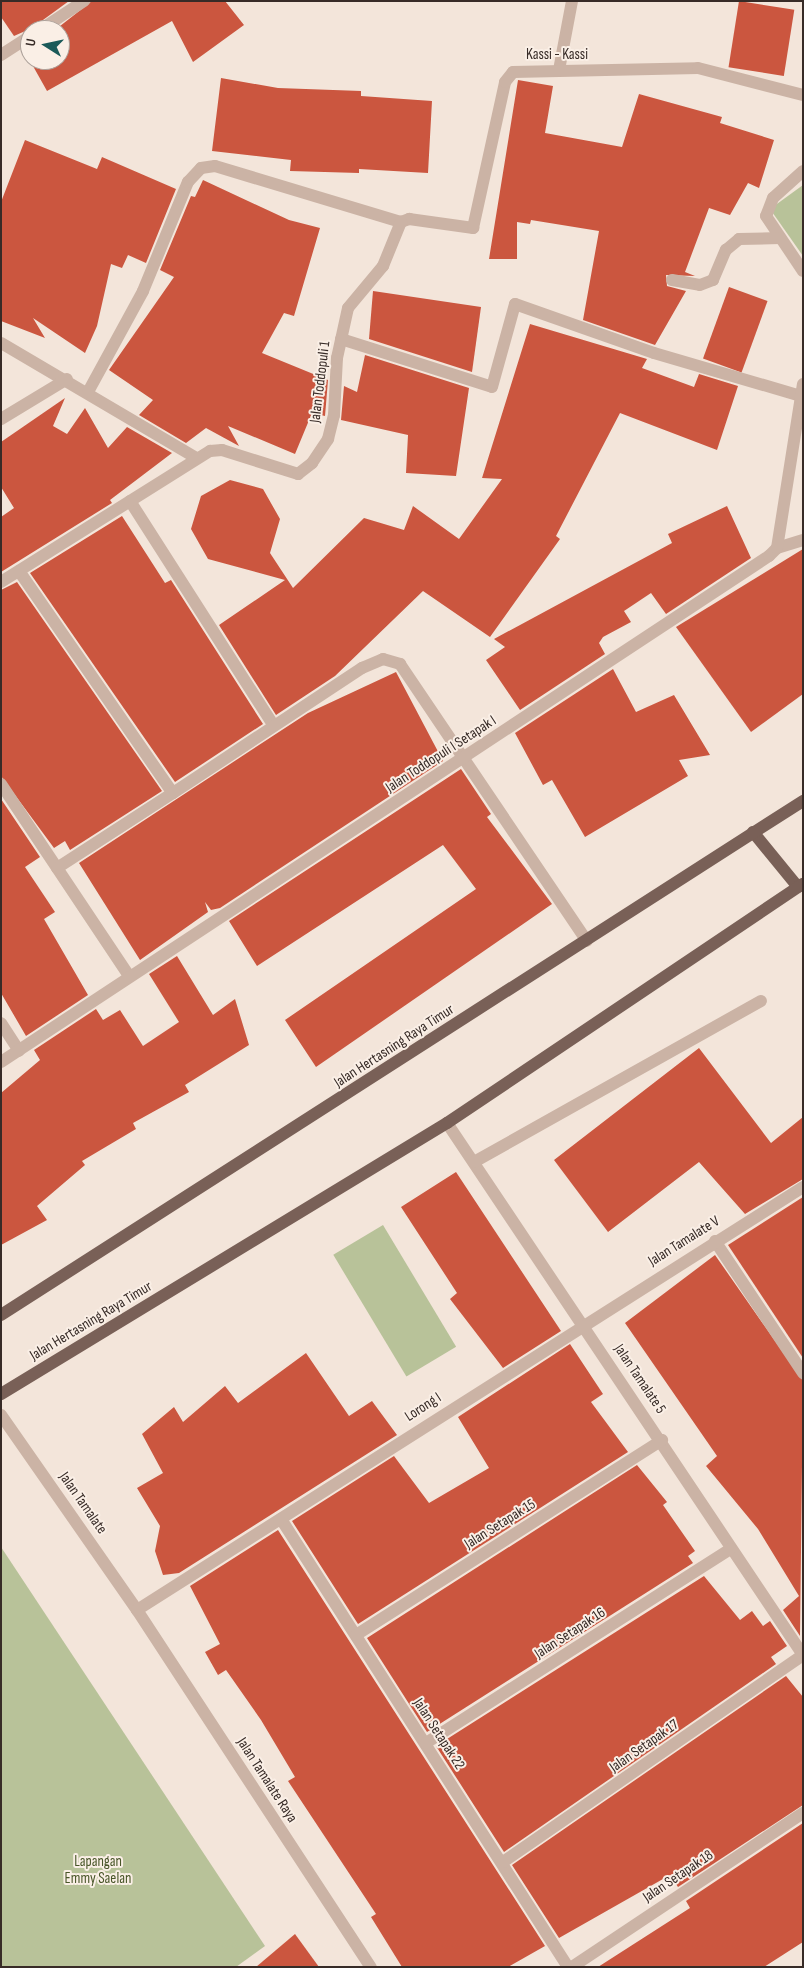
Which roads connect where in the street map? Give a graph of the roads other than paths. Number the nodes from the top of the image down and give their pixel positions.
1 (84, 1) edge
2 (572, 1) edge
3 (55, 20) edge
4 (20, 41) edge
5 (3, 49) edge
6 (558, 70) junction
7 (803, 95) edge
8 (803, 171) edge
9 (401, 222) junction
10 (780, 238) junction
11 (803, 271) edge
12 (672, 280) dead end
13 (341, 339) junction
14 (1, 343) edge
15 (67, 379) junction
16 (802, 390) edge
17 (88, 392) junction
18 (1, 418) edge
19 (196, 458) junction
20 (130, 501) junction
21 (803, 540) edge
22 (773, 552) junction
23 (19, 571) junction
24 (1, 582) edge
25 (273, 726) junction
26 (465, 758) junction
27 (1, 784) edge
28 (173, 792) junction
29 (803, 801) edge
30 (753, 832) junction
31 (57, 868) junction
32 (800, 886) edge
33 (587, 941) junction
34 (129, 976) junction
35 (761, 1000) dead end
36 (1, 1023) edge
37 (19, 1051) junction
38 (1, 1062) edge
39 (447, 1123) junction
40 (474, 1162) junction
41 (803, 1187) edge
42 (715, 1241) junction
43 (1, 1315) edge
44 (583, 1323) junction
45 (803, 1373) edge
46 (1, 1394) edge
47 (1, 1415) edge
48 (662, 1440) junction
49 (281, 1519) junction
50 (731, 1549) junction
51 (137, 1610) junction
52 (356, 1635) junction
53 (803, 1655) edge
54 (426, 1743) junction
55 (803, 1813) edge
56 (502, 1862) junction
57 (371, 1967) edge
58 (570, 1967) edge

1 - 3 street
2 - 6 street
4 - 5 street
6 - 7 street, Kassi - Kassi
6 - 9 street, Kassi - Kassi
8 - 10 street
9 - 13 street, Jalan Toddopuli 1
9 - 17 street
10 - 11 street
10 - 12 street
13 - 16 street
13 - 19 street, Jalan Toddopuli 1
14 - 15 street
15 - 17 street
15 - 18 street
16 - 22 street
17 - 19 street
19 - 20 street, Jalan Toddopuli 1
20 - 23 street, Jalan Toddopuli 1
20 - 25 street
21 - 22 street, Jalan Toddopuli I Setapak I
22 - 26 street, Jalan Toddopuli I Setapak I
23 - 24 street, Jalan Toddopuli 1
23 - 28 street
25 - 26 street
25 - 28 street
26 - 33 street
26 - 34 street, Jalan Toddopuli I Setapak I
27 - 31 street
28 - 31 street
29 - 30 main road, Jalan Hertasning Raya Timur
30 - 32 main road
30 - 33 main road, Jalan Hertasning Raya Timur
31 - 34 street
32 - 39 main road, Jalan Hertasning Raya Timur
33 - 43 main road, Jalan Hertasning Raya Timur
34 - 37 street, Jalan Toddopuli I Setapak I
35 - 40 street
36 - 37 street
37 - 38 street, Jalan Toddopuli I Setapak I
39 - 40 street, Jalan Tamalate 5
39 - 46 main road, Jalan Hertasning Raya Timur
40 - 44 street, Jalan Tamalate 5
41 - 42 street, Jalan Tamalate V
42 - 44 street, Jalan Tamalate V
42 - 45 street
44 - 48 street, Jalan Tamalate 5
44 - 49 street, Lorong I
47 - 51 street, Jalan Tamalate
48 - 50 street, Jalan Tamalate 5
48 - 52 street, Jalan Setapak 15
49 - 51 street, Lorong I
49 - 52 street, Jalan Setapak 22
50 - 53 street, Jalan Tamalate 5
50 - 54 street, Jalan Setapak 16
51 - 57 street, Jalan Tamalate Raya
52 - 54 street, Jalan Setapak 22
53 - 56 street, Jalan Setapak 17
54 - 56 street, Jalan Setapak 22
55 - 58 street, Jalan Setapak 18
56 - 58 street, Jalan Setapak 22

